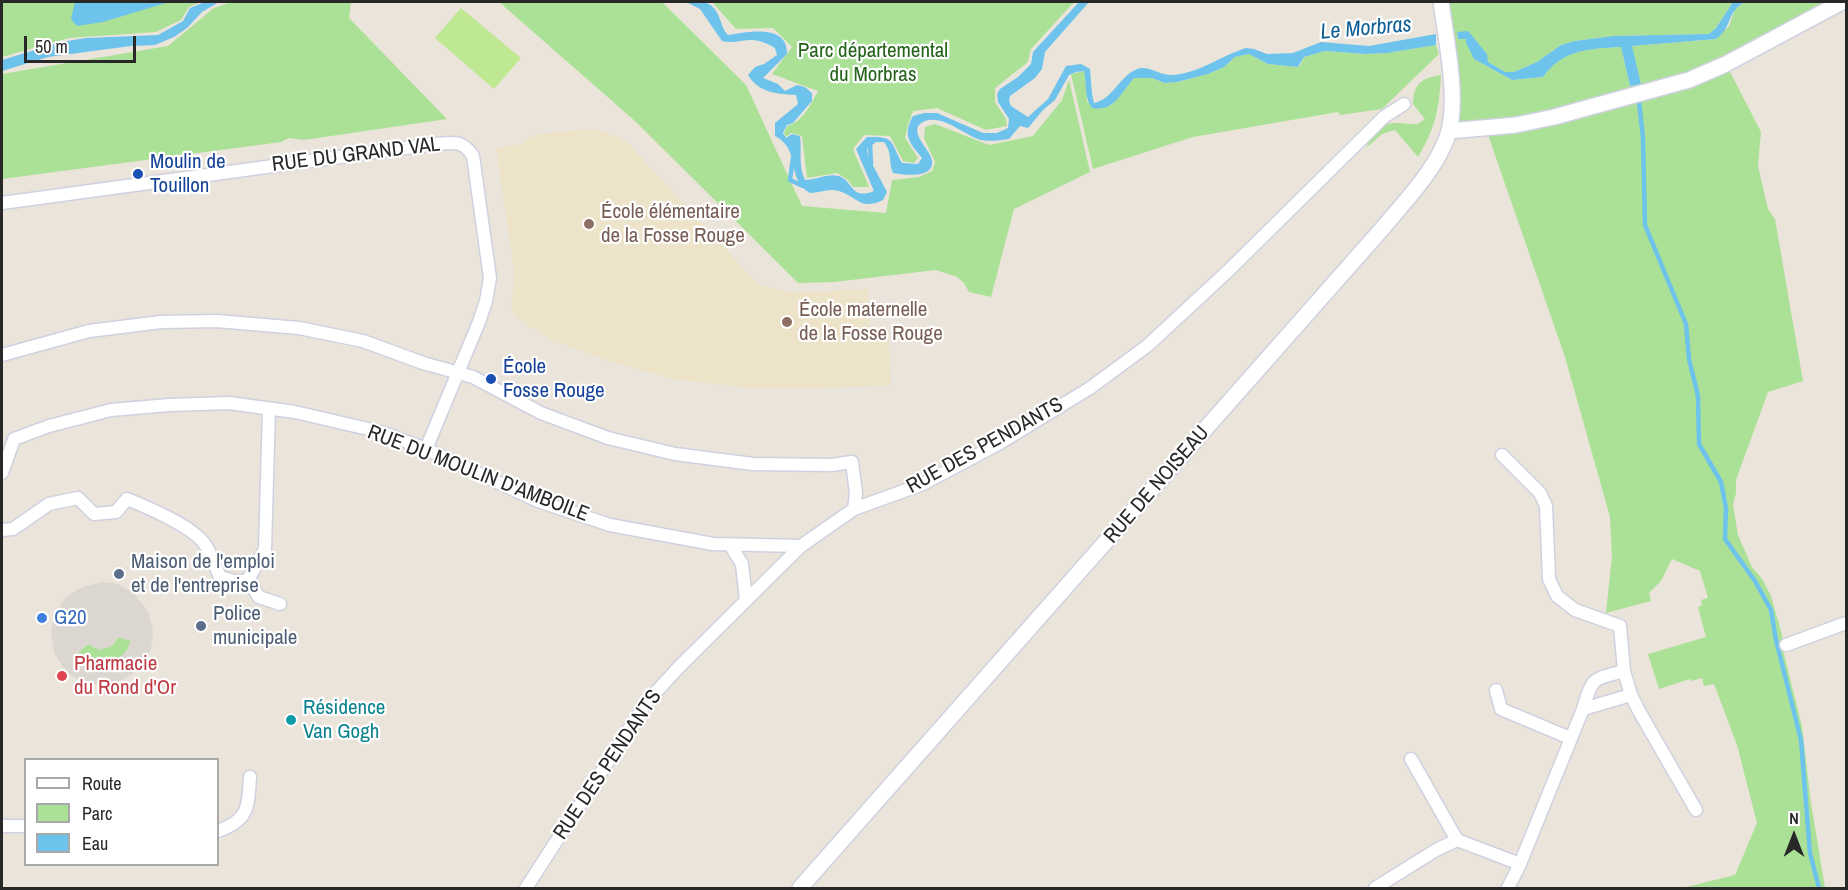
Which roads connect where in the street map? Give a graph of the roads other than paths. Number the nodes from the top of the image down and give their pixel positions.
1 (1842, 2) edge
2 (1442, 3) edge
3 (1404, 104) dead end
4 (1449, 131) junction
5 (2, 203) edge
6 (2, 355) edge
7 (457, 371) junction
8 (269, 409) junction
9 (426, 449) junction
10 (1502, 455) dead end
11 (2, 473) edge
12 (854, 509) junction
13 (2, 530) edge
14 (731, 546) junction
15 (801, 546) junction
16 (248, 580) junction
17 (746, 600) junction
18 (280, 604) dead end
19 (1846, 623) edge
20 (1785, 645) dead end
21 (1624, 670) junction
22 (1496, 690) dead end
23 (1631, 695) junction
24 (1583, 709) junction
25 (1570, 738) junction
26 (1411, 759) dead end
27 (249, 777) dead end
28 (1696, 810) dead end
29 (2, 826) edge
30 (24, 826) edge
31 (219, 831) edge
32 (1457, 840) junction
33 (1520, 864) junction
34 (526, 888) edge
35 (800, 888) edge
36 (1375, 888) edge
37 (1508, 888) edge

1 - 4 street
2 - 4 street, RUE DE NOISEAU
3 - 12 street, RUE DES PENDANTS
4 - 35 street, RUE DE NOISEAU
5 - 7 street, RUE DU GRAND VAL
6 - 7 street
7 - 9 street, RUE DU GRAND VAL
7 - 12 street
8 - 9 street, RUE DU MOULIN D'AMBOILE
8 - 11 street, RUE DU MOULIN D'AMBOILE
8 - 16 street
9 - 14 street, RUE DU MOULIN D'AMBOILE
10 - 21 street
12 - 15 street, RUE DES PENDANTS
13 - 16 street
14 - 15 street, RUE DU MOULIN D'AMBOILE
14 - 17 street
15 - 17 street, RUE DES PENDANTS
16 - 18 street
17 - 34 street, RUE DES PENDANTS
19 - 20 street
21 - 23 street
21 - 24 street
22 - 25 street
23 - 24 street
23 - 28 street
24 - 25 street
25 - 33 street
26 - 32 street
27 - 31 street
29 - 30 street
32 - 33 street
32 - 36 street
33 - 37 street

